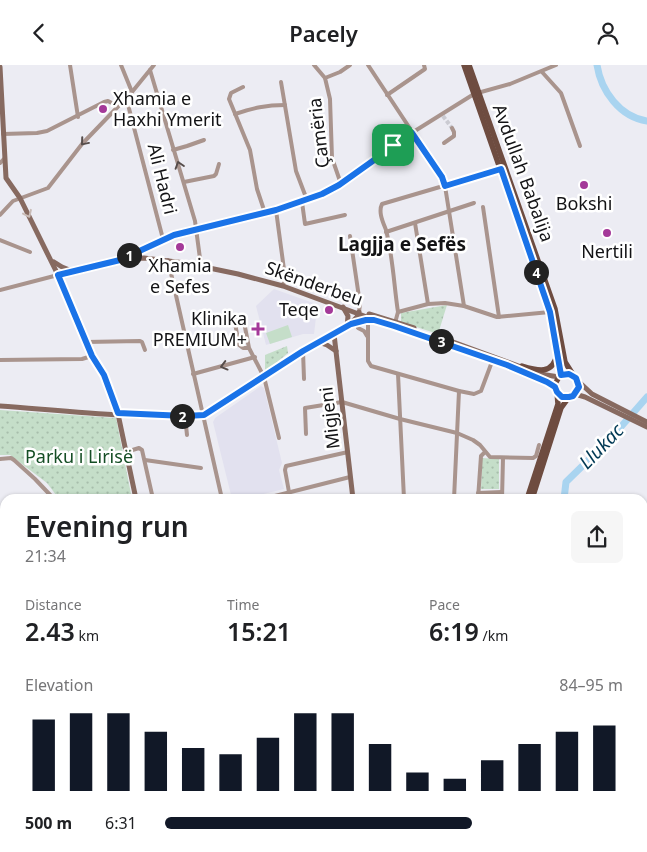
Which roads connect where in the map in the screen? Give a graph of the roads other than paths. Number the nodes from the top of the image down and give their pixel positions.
1 (70, 65) edge
2 (121, 65) edge
3 (154, 65) edge
4 (314, 65) edge
5 (350, 65) edge
6 (368, 65) edge
7 (424, 65) edge
8 (464, 65) edge
9 (469, 65) edge
10 (556, 65) edge
11 (0, 67) edge
12 (150, 70) junction
13 (542, 72) junction
14 (0, 73) edge
15 (325, 78) junction
16 (282, 82) dead end
17 (243, 87) dead end
18 (132, 92) junction
19 (476, 93) junction
20 (387, 95) junction
21 (126, 97) junction
22 (285, 105) junction
23 (117, 106) junction
24 (235, 114) junction
25 (78, 117) junction
26 (452, 128) dead end
27 (412, 133) junction
28 (3, 134) junction
29 (204, 140) dead end
30 (444, 143) dead end
31 (580, 146) dead end
32 (173, 150) junction
33 (2, 161) edge
34 (219, 164) dead end
35 (501, 169) junction
36 (0, 174) edge
37 (6, 179) junction
38 (184, 182) junction
39 (341, 184) junction
40 (445, 186) junction
41 (20, 198) junction
42 (304, 201) junction
43 (474, 203) dead end
44 (483, 207) dead end
45 (276, 210) junction
46 (448, 211) junction
47 (265, 213) junction
48 (0, 215) edge
49 (345, 215) dead end
50 (415, 223) junction
51 (195, 229) junction
52 (386, 232) junction
53 (350, 236) dead end
54 (0, 239) edge
55 (163, 239) junction
56 (30, 252) dead end
57 (51, 260) junction
58 (120, 260) junction
59 (168, 260) junction
60 (201, 266) junction
61 (72, 271) junction
62 (58, 275) junction
63 (283, 286) junction
64 (0, 289) edge
65 (428, 304) junction
66 (464, 306) junction
67 (342, 307) junction
68 (550, 312) junction
69 (359, 313) junction
70 (398, 313) junction
71 (499, 317) junction
72 (374, 320) junction
73 (368, 324) dead end
74 (395, 324) junction
75 (349, 325) junction
76 (358, 328) dead end
77 (334, 334) junction
78 (367, 336) junction
79 (86, 342) junction
80 (317, 342) junction
81 (249, 348) junction
82 (145, 350) dead end
83 (303, 351) junction
84 (336, 351) junction
85 (558, 352) junction
86 (92, 356) junction
87 (255, 357) junction
88 (494, 358) junction
89 (0, 360) edge
90 (522, 367) junction
91 (193, 374) junction
92 (398, 374) junction
93 (560, 376) junction
94 (264, 377) junction
95 (304, 379) dead end
96 (576, 379) junction
97 (556, 389) junction
98 (459, 391) junction
99 (572, 396) junction
100 (342, 401) junction
101 (0, 407) edge
102 (617, 410) junction
103 (118, 413) junction
104 (204, 415) junction
105 (185, 416) junction
106 (400, 419) junction
107 (637, 420) junction
108 (647, 422) edge
109 (647, 427) edge
110 (458, 433) junction
111 (306, 434) dead end
112 (187, 435) dead end
113 (279, 438) dead end
114 (539, 445) dead end
115 (126, 451) junction
116 (348, 452) junction
117 (485, 452) junction
118 (503, 458) junction
119 (0, 459) edge
120 (146, 460) junction
121 (201, 469) dead end
122 (350, 477) junction
123 (289, 492) junction
124 (502, 492) joint
125 (478, 493) joint
126 (49, 494) edge
127 (135, 494) edge
128 (152, 494) edge
129 (221, 494) edge
130 (286, 494) edge
131 (352, 494) edge
132 (404, 494) edge
133 (454, 494) edge
134 (529, 494) edge
135 (534, 494) edge

1 - 25 street
2 - 18 street
3 - 12 street
4 - 15 street
5 - 15 street, Çamëria
6 - 20 street
7 - 20 street
8 - 19 main road
9 - 19 main road
10 - 13 street, Avdullah Babalija
11 - 14 main road
12 - 18 street
12 - 32 street
13 - 19 street, Avdullah Babalija
13 - 31 street
14 - 28 main road
15 - 39 street, Çamëria
16 - 22 street
17 - 24 street
18 - 21 street
19 - 27 street
19 - 35 main road, Avdullah Babalija
19 - 96 main road, Avdullah Babalija
20 - 27 street
21 - 23 street
21 - 55 street, Ali Hadri
22 - 24 street
22 - 42 street
23 - 25 street
23 -> 41 street
24 - 47 street
25 - 28 street
26 - 30 street
27 - 39 street
27 - 40 street
28 - 33 main road
29 - 32 street
38 -> 32 street
33 - 37 main road
34 - 38 street
35 - 40 street
35 - 68 main road, Avdullah Babalija
36 - 37 street
37 - 41 main road
38 - 51 street
39 - 42 street
40 - 46 street
40 - 52 street
41 - 48 street
41 -> 57 main road
42 - 45 street
42 - 49 street
43 - 46 street
44 - 71 street
45 - 47 street
45 - 63 street
46 - 50 street
46 - 66 street
47 - 51 street
50 - 52 street
50 - 65 street
51 - 55 street
51 - 60 street
52 - 70 street
53 - 69 street
54 - 56 street
55 - 58 street
57 - 61 main road
57 - 62 main road
58 - 59 main road, Skënderbeu
58 - 61 main road, Skënderbeu
59 - 60 main road, Skënderbeu
59 - 91 street
60 - 63 main road, Skënderbeu
61 - 62 main road, Skënderbeu
62 - 64 street
62 - 79 street
63 - 67 main road, Skënderbeu
65 - 66 street
65 - 70 street
66 - 71 street
67 - 69 main road, Skënderbeu
67 - 75 main road
68 - 71 street
68 - 85 main road, Avdullah Babalija
69 - 72 main road, Skënderbeu
69 - 74 main road, Skënderbeu
69 - 75 main road
70 - 74 street
72 - 74 main road, Skënderbeu
72 - 75 main road
73 - 78 street
74 - 88 main road, Skënderbeu
75 - 77 main road
76 - 78 street
77 - 80 main road
77 - 84 main road, Migjeni
78 - 92 street
79 - 82 street
79 - 86 street
80 - 83 main road
80 - 84 main road
81 - 81 street
81 - 87 street
83 - 94 main road
83 - 95 street
84 - 100 main road, Migjeni
85 - 90 main road
85 - 93 main road, Avdullah Babalija
86 - 89 street
86 - 103 street
87 -> 91 street
87 - 94 street
88 - 90 main road, Skënderbeu
88 - 97 main road, Skënderbeu
88 - 98 street
90 - 93 main road, Skënderbeu
91 - 104 street
92 - 98 street
92 - 106 street
93 - 96 main road
93 - 97 main road
94 - 104 main road
94 - 113 street
96 - 99 main road
96 - 102 main road
97 - 99 main road
97 - 134 main road
98 - 110 street
99 - 102 main road
99 - 135 main road
100 - 106 street
100 - 111 street
100 - 116 main road, Migjeni
101 - 103 main road
102 - 107 main road
103 - 105 main road
103 - 115 main road
104 - 105 main road
104 - 129 street
105 - 112 street
106 - 110 street
106 - 132 street
107 - 108 main road
107 - 109 main road
110 - 117 street
110 - 133 street
114 - 118 street
115 - 120 street
115 - 127 main road
116 - 122 main road, Migjeni
116 - 123 street
117 - 118 street
117 - 125 street
118 - 124 street
119 - 126 street
120 - 121 street
120 - 128 street
122 - 123 street
122 - 131 main road, Migjeni
123 - 130 street
124 - 125 street

